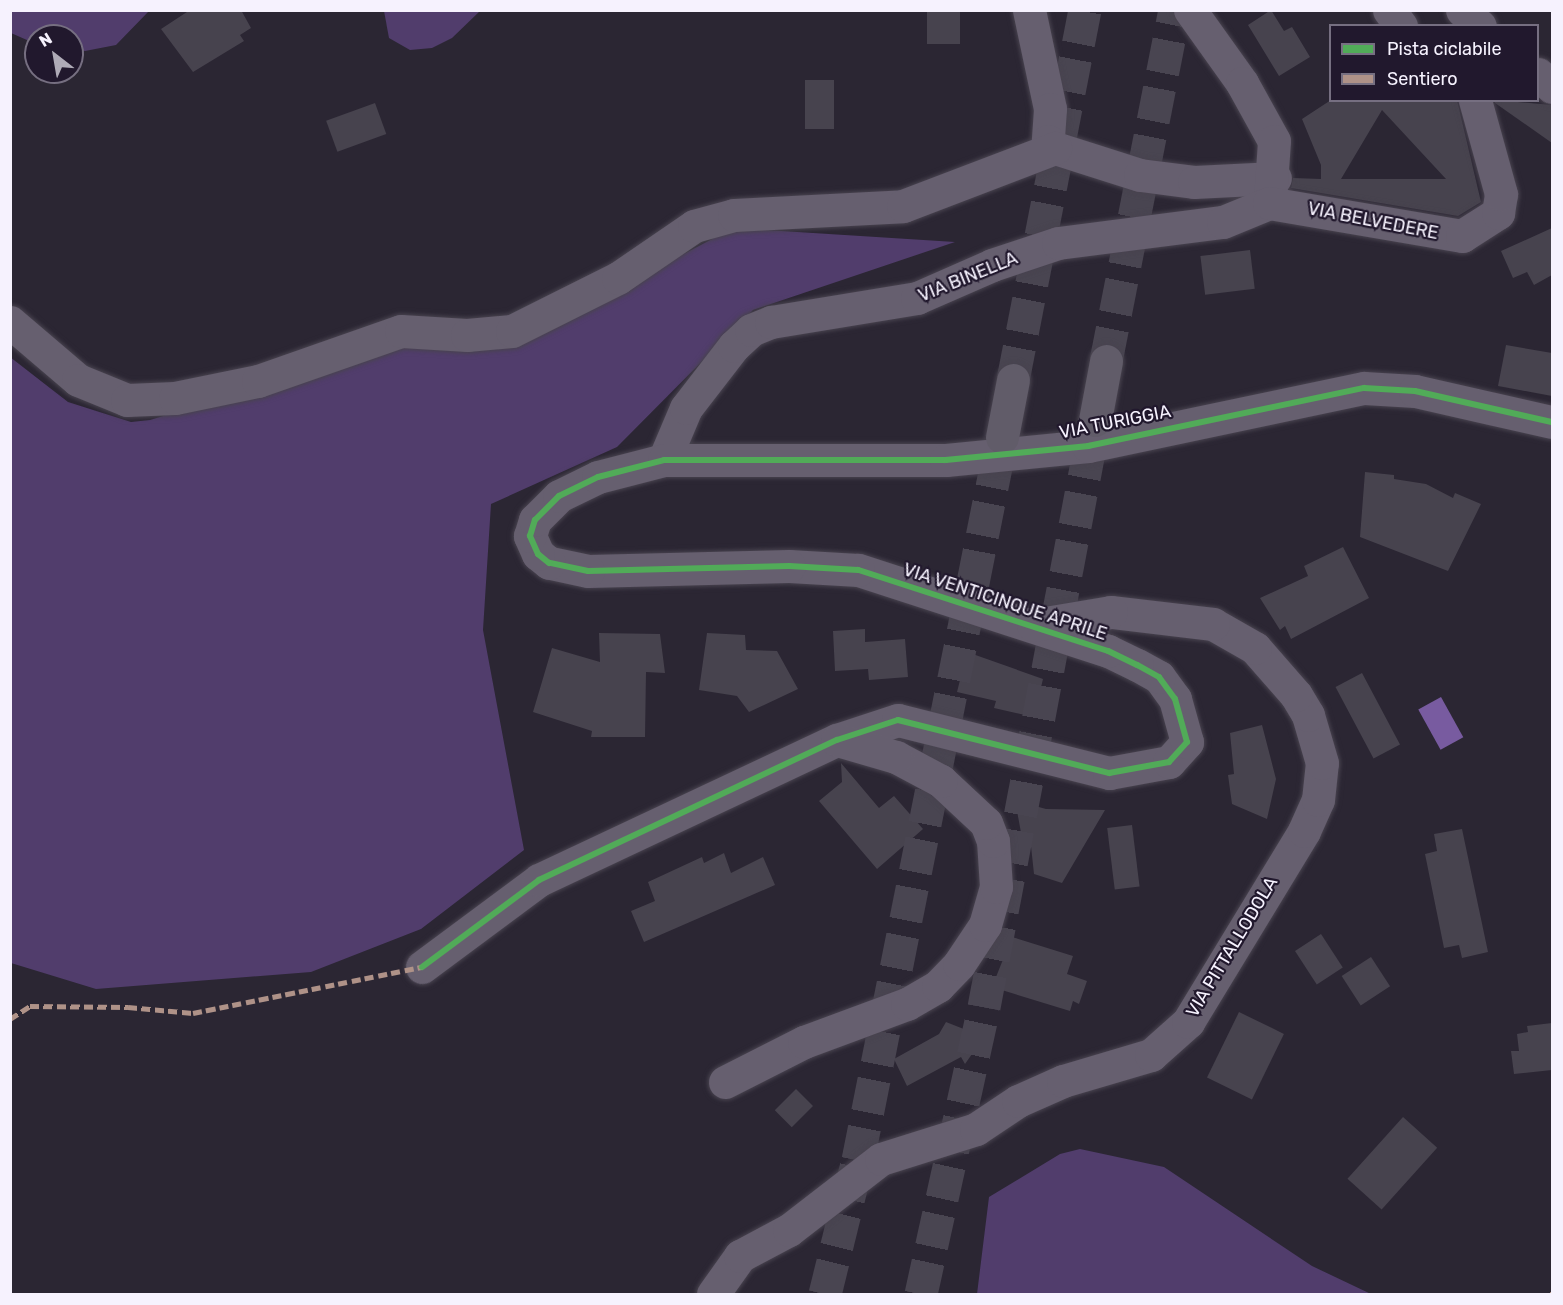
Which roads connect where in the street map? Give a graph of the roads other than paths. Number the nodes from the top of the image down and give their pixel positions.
1 (1029, 10) edge
2 (1190, 10) edge
3 (1389, 10) edge
4 (1462, 10) edge
5 (1400, 24) edge
6 (1478, 24) edge
7 (1539, 75) edge
8 (1552, 87) edge
9 (1476, 102) edge
10 (1055, 148) junction
11 (1272, 191) junction
12 (10, 322) edge
13 (1106, 361) tunnel mouth
14 (1013, 380) tunnel mouth
15 (1095, 420) tunnel mouth
16 (1545, 423) edge
17 (1002, 436) tunnel mouth
18 (664, 460) junction
19 (1031, 625) junction
20 (837, 740) junction
21 (422, 967) dead end
22 (725, 1082) dead end
23 (713, 1294) edge

1 - 10 street
2 - 11 street
3 - 5 street
4 - 6 street
7 - 8 street
9 - 11 street, VIA BELVEDERE
10 - 11 street, VIA BELVEDERE
10 - 12 street
11 - 18 street, VIA BINELLA
13 - 15 highway
14 - 17 highway
16 - 18 street, VIA TURIGGIA
18 - 19 street, VIA VENTICINQUE APRILE
19 - 20 street, VIA VENTICINQUE APRILE
19 - 23 street, VIA PITTALLODOLA
20 - 21 street, VIA VENTICINQUE APRILE
20 - 22 street

